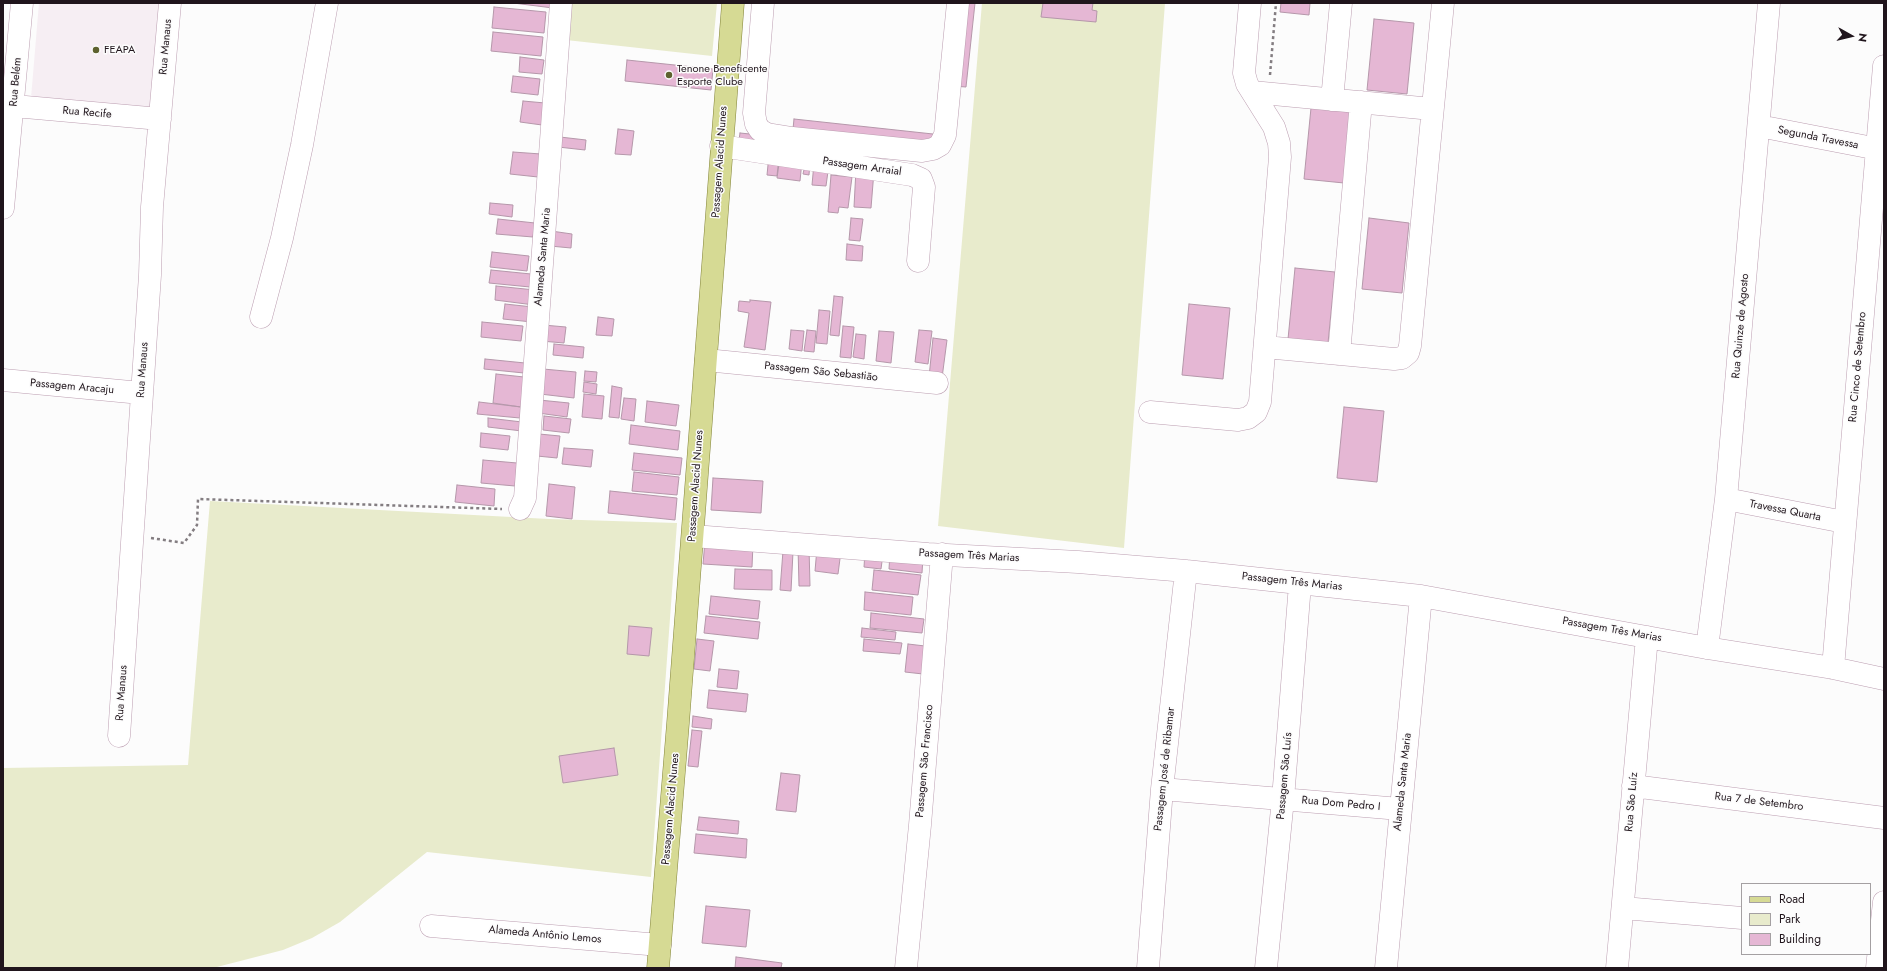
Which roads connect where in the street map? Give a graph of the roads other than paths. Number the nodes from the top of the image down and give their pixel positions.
1 (22, 3) edge
2 (170, 3) edge
3 (327, 3) edge
4 (561, 3) edge
5 (732, 3) edge
6 (763, 3) edge
7 (958, 3) edge
8 (1250, 3) edge
9 (1341, 3) edge
10 (1443, 3) edge
11 (1769, 3) edge
12 (1884, 66) edge
13 (1261, 86) junction
14 (1332, 100) junction
15 (1361, 102) junction
16 (14, 106) junction
17 (1432, 109) junction
18 (160, 119) junction
19 (1758, 126) junction
20 (721, 146) junction
21 (1878, 149) junction
22 (3, 208) edge
23 (918, 261) dead end
24 (261, 317) dead end
25 (1265, 347) junction
26 (1339, 354) junction
27 (706, 360) junction
28 (3, 380) edge
29 (937, 383) dead end
30 (141, 393) junction
31 (1150, 412) dead end
32 (1726, 499) junction
33 (520, 510) road end
34 (1844, 522) junction
35 (693, 536) junction
36 (942, 554) junction
37 (1186, 571) junction
38 (1300, 584) junction
39 (1421, 596) junction
40 (1647, 637) junction
41 (1707, 648) junction
42 (1833, 668) junction
43 (1884, 679) edge
44 (119, 736) dead end
45 (1633, 786) junction
46 (1162, 789) junction
47 (1283, 799) junction
48 (1400, 809) junction
49 (1884, 818) edge
50 (1884, 902) edge
51 (1623, 908) junction
52 (1741, 918) edge
53 (431, 926) dead end
54 (1879, 929) edge
55 (660, 945) junction
56 (658, 968) edge
57 (906, 968) edge
58 (1148, 968) edge
59 (1266, 968) edge
60 (1386, 968) edge
61 (1618, 968) edge
62 (1877, 968) edge

1 - 16 street, Rua Belém
2 - 18 street, Rua Manaus
3 - 24 street
4 - 33 street, Alameda Santa Maria
5 - 20 main road, Passagem Alacid Nunes
6 - 7 street
8 - 13 street
9 - 14 street
10 - 17 street
11 - 19 street, Rua Quinze de Agosto
12 - 21 street, Rua Cinco de Setembro
13 - 14 street
13 - 25 street
14 - 15 street
15 - 17 street
15 - 26 street
16 - 18 street, Rua Recife
16 - 22 street, Rua Belém
17 - 26 street
18 - 30 street, Rua Manaus
19 - 21 street, Segunda Travessa
19 - 32 street, Rua Quinze de Agosto
20 - 23 street, Passagem Arraial
20 - 27 main road, Passagem Alacid Nunes
21 - 34 street, Rua Cinco de Setembro
25 - 26 street
25 - 31 street
27 - 29 street, Passagem São Sebastião
27 - 35 main road, Passagem Alacid Nunes
28 - 30 street, Passagem Aracaju
30 - 44 street, Rua Manaus
32 - 34 street, Travessa Quarta
32 - 41 street, Rua Quinze de Agosto
34 - 42 street, Rua Cinco de Setembro
35 - 36 street, Passagem Três Marias
35 - 55 main road, Passagem Alacid Nunes
36 - 37 street, Passagem Três Marias
36 - 57 street, Passagem São Francisco
37 - 38 street, Passagem Três Marias
37 - 46 street, Passagem José de Ribamar
38 - 39 street, Passagem Três Marias
38 - 47 street, Passagem São Luís
39 - 40 street, Passagem Três Marias
39 - 48 street, Alameda Santa Maria
40 - 41 street, Passagem Três Marias
40 - 45 street, Rua São Luíz
41 - 42 street, Passagem Três Marias
42 - 43 street, Passagem Três Marias
45 - 49 street, Rua 7 de Setembro
45 - 51 street, Rua São Luíz
46 - 47 street, Rua Dom Pedro I
46 - 58 street, Passagem José de Ribamar
47 - 48 street, Rua Dom Pedro I
47 - 59 street, Passagem São Luís
48 - 60 street, Alameda Santa Maria
50 - 54 street
51 - 52 street
51 - 61 street, Rua São Luíz
53 - 55 street, Alameda Antônio Lemos
54 - 62 street
55 - 56 main road, Passagem Alacid Nunes

